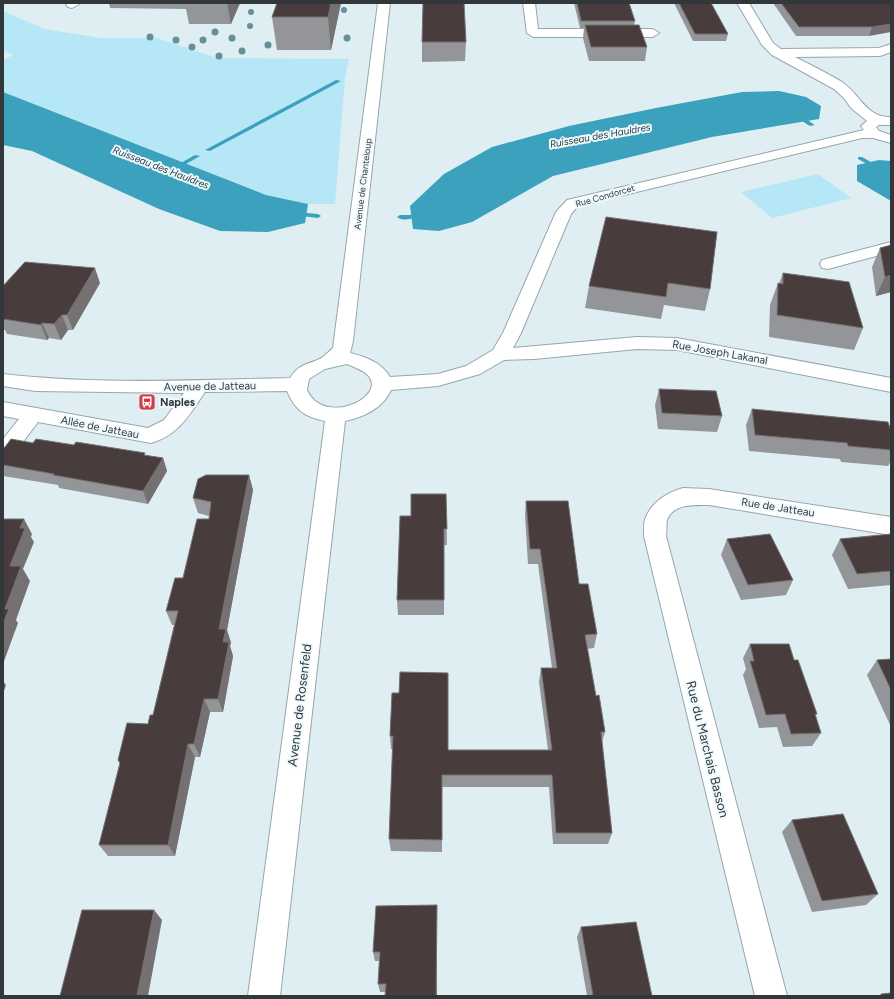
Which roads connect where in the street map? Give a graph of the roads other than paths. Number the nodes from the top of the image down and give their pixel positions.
1 (384, 3) edge
2 (529, 3) edge
3 (743, 3) edge
4 (653, 33) dead end
5 (891, 48) edge
6 (776, 52) junction
7 (891, 121) edge
8 (875, 127) junction
9 (891, 139) edge
10 (891, 246) edge
11 (828, 264) dead end
12 (500, 354) junction
13 (330, 360) junction
14 (3, 380) edge
15 (298, 384) junction
16 (382, 384) junction
17 (891, 385) edge
18 (199, 387) junction
19 (3, 410) edge
20 (34, 414) junction
21 (337, 415) junction
22 (3, 454) edge
23 (667, 505) joint
24 (891, 526) edge
25 (264, 996) edge
26 (771, 996) edge

1 - 13 street, Avenue de Chanteloup
2 - 4 street
3 - 6 street
5 - 6 street
6 - 8 street
7 - 8 street, Rue Condorcet
8 - 9 street
8 - 12 street, Rue Condorcet
10 - 11 street
12 - 16 street, Rue Condorcet
12 - 17 street, Rue Joseph Lakanal
13 - 15 street
13 - 16 street
14 - 18 street, Avenue de Jatteau
15 - 18 street, Avenue de Jatteau
15 - 21 street
16 - 21 street
18 - 20 street, Allée de Jatteau
19 - 20 street, Allée de Jatteau
20 - 22 street
21 - 25 street, Avenue de Rosenfeld
23 - 24 street, Rue de Jatteau
23 - 26 street, Rue du Marchais Basson

